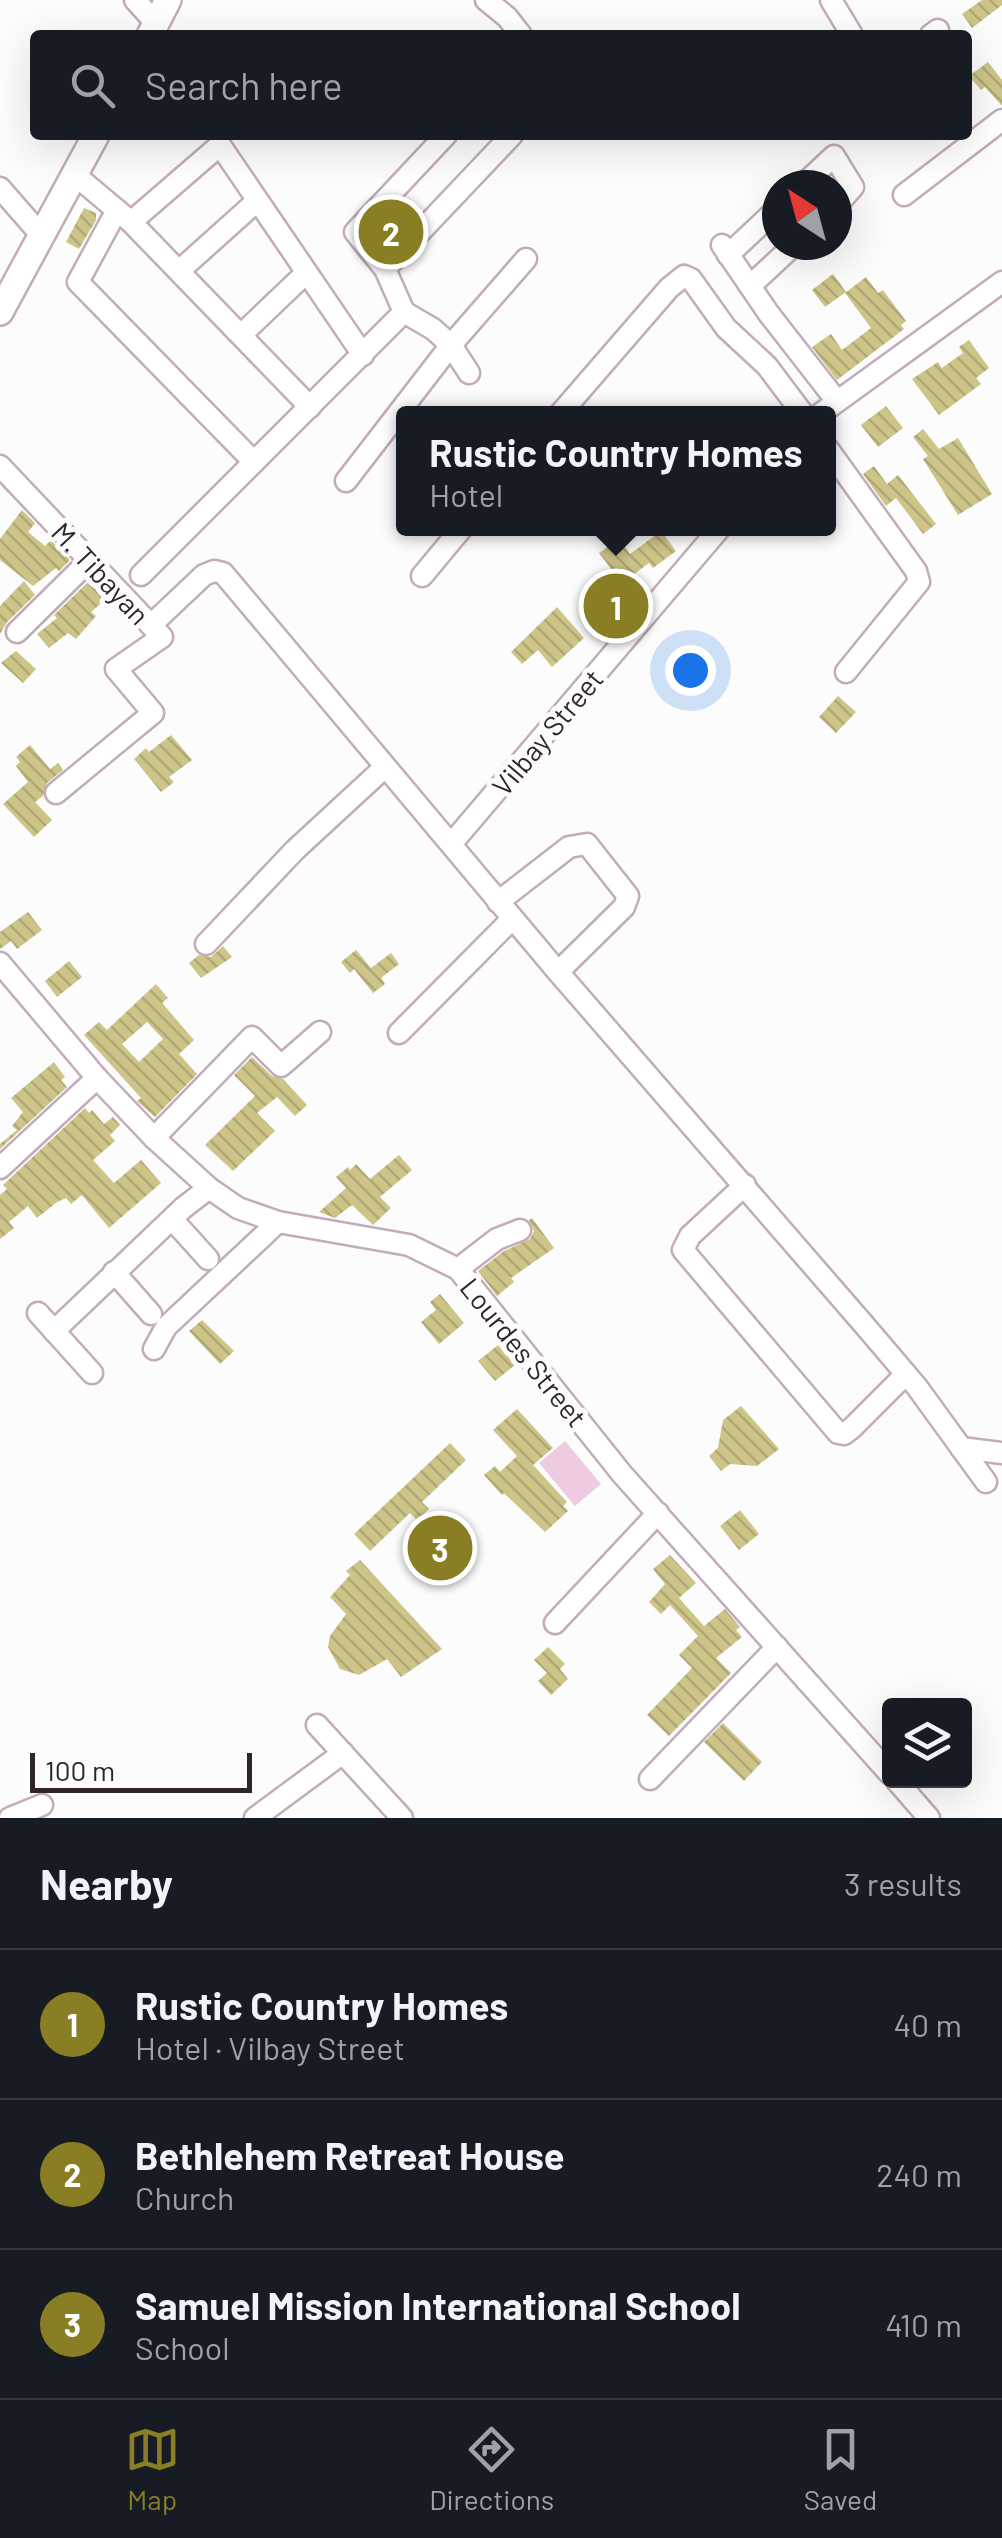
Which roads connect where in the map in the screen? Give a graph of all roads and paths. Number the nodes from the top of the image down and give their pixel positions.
1 (135, 0) edge
2 (168, 0) edge
3 (486, 0) edge
4 (831, 0) edge
5 (153, 29) edge
6 (518, 30) edge
7 (849, 30) edge
8 (1002, 120) edge
9 (93, 140) edge
10 (441, 140) edge
11 (507, 140) edge
12 (819, 170) edge
13 (843, 170) edge
14 (74, 174) junction
15 (0, 188) edge
16 (904, 194) dead end
17 (256, 201) junction
18 (124, 216) junction
19 (762, 222) edge
20 (42, 236) junction
21 (526, 259) dead end
22 (778, 260) edge
23 (385, 269) junction
24 (179, 271) junction
25 (306, 273) junction
26 (1002, 282) edge
27 (750, 286) junction
28 (0, 312) edge
29 (404, 312) junction
30 (242, 334) junction
31 (452, 345) junction
32 (363, 355) junction
33 (469, 373) dead end
34 (404, 406) edge
35 (567, 406) edge
36 (797, 406) edge
37 (827, 406) edge
38 (829, 406) edge
39 (310, 407) junction
40 (396, 417) edge
41 (836, 460) edge
42 (254, 462) junction
43 (3, 475) edge
44 (346, 481) dead end
45 (455, 536) edge
46 (713, 536) edge
47 (90, 560) junction
48 (141, 575) dead end
49 (422, 576) dead end
50 (151, 625) junction
51 (17, 632) dead end
52 (846, 672) dead end
53 (385, 767) junction
54 (56, 793) dead end
55 (452, 844) junction
56 (505, 910) junction
57 (206, 944) dead end
58 (0, 963) edge
59 (558, 972) junction
60 (320, 1032) dead end
61 (399, 1034) dead end
62 (97, 1078) junction
63 (154, 1138) junction
64 (0, 1168) edge
65 (745, 1185) junction
66 (210, 1188) junction
67 (172, 1220) junction
68 (278, 1222) junction
69 (520, 1230) dead end
70 (208, 1258) dead end
71 (458, 1269) junction
72 (114, 1272) junction
73 (38, 1314) dead end
74 (151, 1314) dead end
75 (54, 1331) junction
76 (154, 1349) dead end
77 (92, 1372) dead end
78 (906, 1374) junction
79 (961, 1448) junction
80 (1002, 1453) edge
81 (986, 1482) dead end
82 (658, 1513) junction
83 (554, 1623) dead end
84 (777, 1648) junction
85 (318, 1725) dead end
86 (342, 1752) junction
87 (882, 1765) edge
88 (650, 1779) dead end
89 (902, 1788) edge
90 (42, 1805) dead end
91 (925, 1817) edge
92 (10, 1818) edge
93 (255, 1818) edge
94 (402, 1818) edge

1 - 5 street
2 - 5 main road
3 - 6 street
4 - 7 street
8 - 16 street
9 - 14 main road
10 - 23 street
11 - 23 street
12 - 13 street
14 - 18 street
14 - 20 main road
15 - 20 street
17 - 18 street
17 - 24 street
17 - 25 street
18 - 24 street
18 - 42 street
19 - 27 street
20 - 28 main road
21 - 31 street
22 - 27 street
23 - 29 street
24 - 30 street
25 - 30 street
25 - 32 street
26 - 38 street
27 - 37 street
29 - 31 street
29 - 32 street
30 - 39 street
31 - 33 street
31 - 34 street
32 - 39 street
35 - 36 street
39 - 42 street
40 - 44 street
41 - 52 street
42 - 48 street
43 - 47 street, M. Tibayan
45 - 49 street
46 - 55 street, Vilbay Street
47 - 50 street, M. Tibayan
47 - 51 street
50 - 53 street
50 - 54 street, M. Tibayan
53 - 55 street
53 - 57 street
55 - 56 street
56 - 59 street
56 - 59 street
56 - 61 street
58 - 62 street, Lourdes Street
59 - 65 street
60 - 63 street
62 - 63 street, Lourdes Street
62 - 64 street
63 - 66 street, Lourdes Street
65 - 78 street
65 - 78 street
66 - 67 street
66 - 68 street, Lourdes Street
67 - 70 street
67 - 72 street
68 - 71 street, Lourdes Street
68 - 76 street
69 - 71 street
71 - 82 street, Lourdes Street
72 - 74 street
72 - 75 street
73 - 75 street
75 - 77 street
78 - 79 street
79 - 80 street
79 - 81 street
82 - 83 street
82 - 84 street, Lourdes Street
84 - 87 street, Lourdes Street
84 - 88 street
85 - 86 street
86 - 93 street
86 - 94 street
89 - 91 street
90 - 92 street

